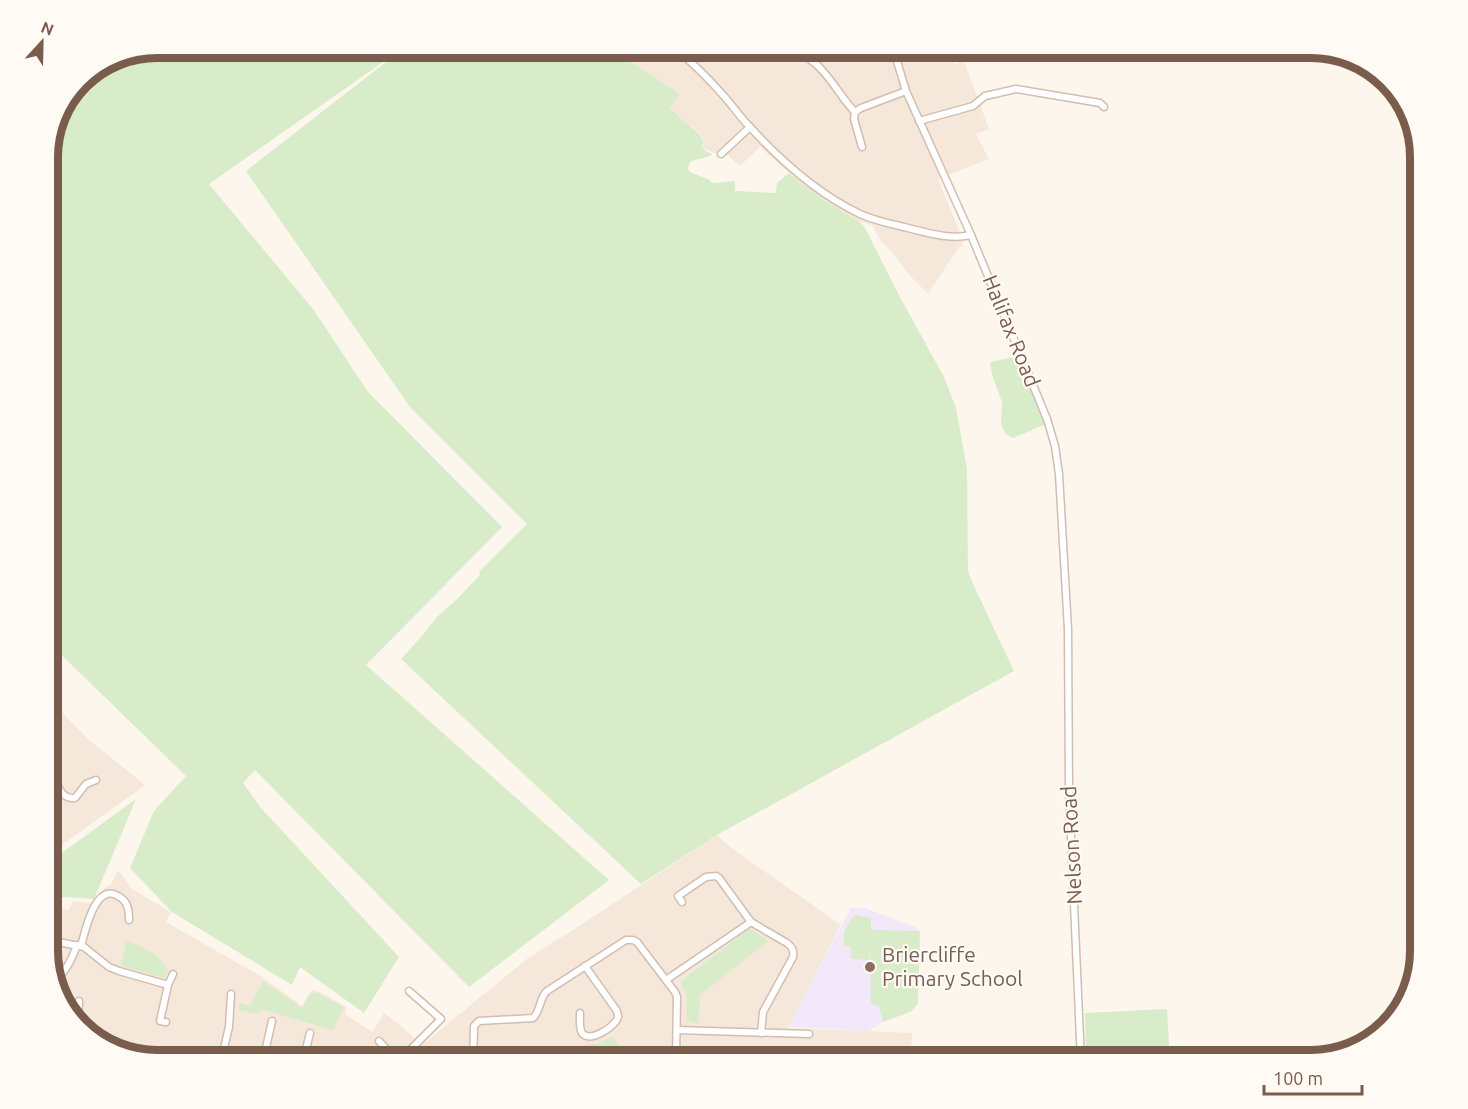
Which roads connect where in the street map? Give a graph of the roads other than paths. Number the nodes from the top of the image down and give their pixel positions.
1 (685, 58) edge
2 (807, 58) edge
3 (896, 58) edge
4 (906, 91) junction
5 (1104, 106) dead end
6 (855, 112) junction
7 (919, 121) junction
8 (750, 127) junction
9 (862, 147) dead end
10 (721, 154) dead end
11 (971, 235) junction
12 (1068, 629) joint
13 (96, 780) dead end
14 (59, 788) edge
15 (679, 896) dead end
16 (129, 920) dead end
17 (751, 922) junction
18 (59, 942) edge
19 (79, 946) junction
20 (585, 966) junction
21 (173, 974) dead end
22 (62, 976) edge
23 (666, 980) junction
24 (168, 985) junction
25 (409, 991) dead end
26 (231, 994) dead end
27 (79, 1000) dead end
28 (79, 1011) edge
29 (580, 1013) dead end
30 (272, 1021) dead end
31 (160, 1022) dead end
32 (677, 1030) junction
33 (310, 1033) dead end
34 (761, 1033) junction
35 (809, 1034) dead end
36 (380, 1041) dead end
37 (224, 1050) edge
38 (265, 1050) edge
39 (306, 1050) edge
40 (388, 1050) edge
41 (410, 1050) edge
42 (473, 1050) edge
43 (676, 1050) edge
44 (1081, 1050) edge

1 - 8 street
2 - 6 street
3 - 4 street, Halifax Road
4 - 6 street
4 - 7 street, Halifax Road
5 - 7 street
6 - 9 street
7 - 11 street, Halifax Road
8 - 10 street
8 - 11 street
11 - 12 street, Halifax Road
12 - 44 street, Nelson Road
13 - 14 street
15 - 17 street
16 - 19 street
17 - 23 street
17 - 34 street
18 - 19 street
19 - 22 street
19 - 24 street
20 - 23 street
20 - 29 street
20 - 42 street
21 - 24 street
23 - 32 street
24 - 31 street
25 - 41 street
26 - 37 street
27 - 28 street
30 - 38 street
32 - 34 street
32 - 43 street
33 - 39 street
34 - 35 street
36 - 40 street

